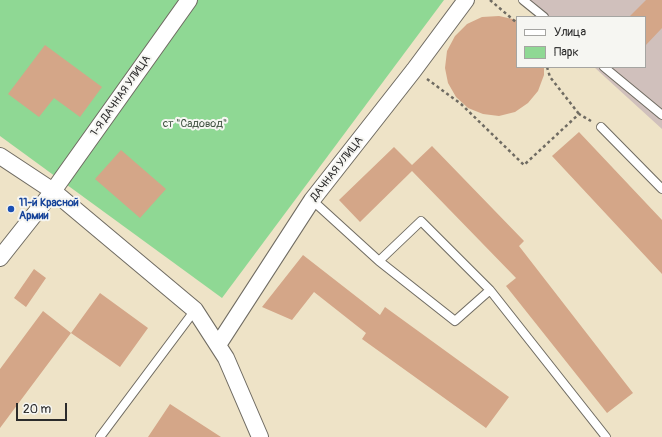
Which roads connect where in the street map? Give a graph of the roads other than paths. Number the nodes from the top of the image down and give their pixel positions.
1 (188, 0) edge
2 (466, 0) edge
3 (523, 0) edge
4 (543, 16) edge
5 (605, 68) edge
6 (662, 116) edge
7 (602, 127) road end
8 (0, 156) edge
9 (662, 189) edge
10 (53, 191) junction
11 (312, 200) junction
12 (0, 258) edge
13 (379, 261) junction
14 (490, 290) junction
15 (195, 310) junction
16 (218, 345) junction
17 (100, 437) edge
18 (260, 437) edge
19 (606, 437) edge

1 - 10 street, 1-Я ДАЧНАЯ УЛИЦА
2 - 11 street, ДАЧНАЯ УЛИЦА
3 - 4 lane
5 - 6 lane
7 - 9 lane
8 - 10 street
10 - 12 street, 1-Я ДАЧНАЯ УЛИЦА
10 - 15 street
11 - 13 lane
11 - 16 street, ДАЧНАЯ УЛИЦА
13 - 14 lane
13 - 14 lane
14 - 19 lane
15 - 16 street
15 - 17 lane
16 - 18 street

